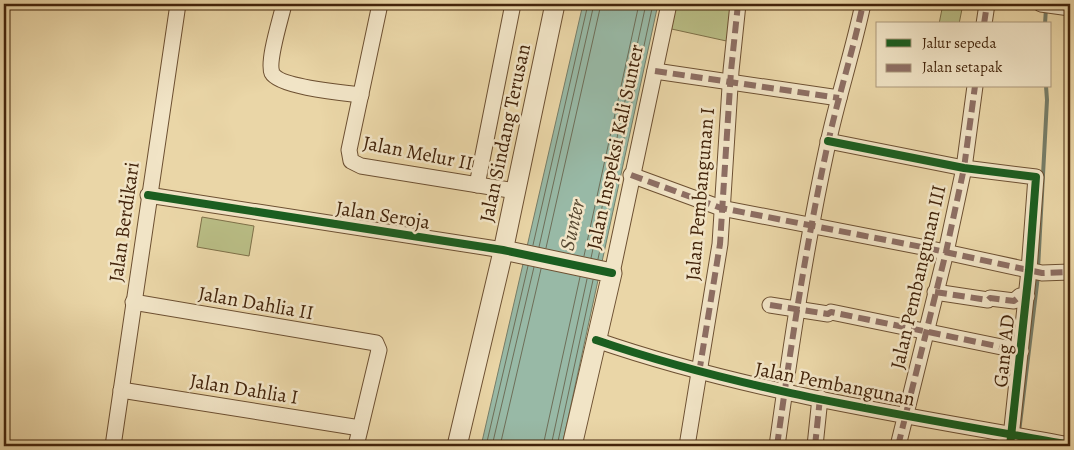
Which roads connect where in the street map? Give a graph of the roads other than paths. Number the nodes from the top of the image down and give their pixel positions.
1 (178, 4) edge
2 (284, 4) edge
3 (380, 4) edge
4 (512, 4) edge
5 (555, 4) edge
6 (669, 4) edge
7 (738, 4) edge
8 (863, 4) edge
9 (987, 4) edge
10 (1046, 4) edge
11 (1070, 8) edge
12 (984, 22) edge
13 (654, 71) junction
14 (730, 81) junction
15 (976, 88) edge
16 (361, 96) junction
17 (839, 98) junction
18 (828, 141) junction
19 (964, 168) junction
20 (631, 175) junction
21 (477, 184) junction
22 (516, 191) junction
23 (148, 195) junction
24 (721, 208) junction
25 (811, 225) junction
26 (511, 252) junction
27 (946, 252) junction
28 (1035, 271) junction
29 (607, 272) junction
30 (1070, 272) edge
31 (935, 292) junction
32 (1026, 296) junction
33 (133, 302) junction
34 (770, 305) dead end
35 (796, 309) junction
36 (926, 332) junction
37 (596, 340) junction
38 (1021, 351) junction
39 (698, 373) junction
40 (121, 390) junction
41 (784, 391) junction
42 (820, 398) junction
43 (905, 414) junction
44 (360, 428) junction
45 (1016, 438) edge
46 (1070, 445) edge
47 (113, 446) edge
48 (356, 446) edge
49 (457, 446) edge
50 (572, 446) edge
51 (687, 446) edge
52 (776, 446) edge
53 (815, 446) edge
54 (898, 446) edge

1 - 23 street, Jalan Berdikari
2 - 16 street
3 - 16 street, Jalan Melur II
4 - 21 street
5 - 22 street, Jalan Sindang Terusan
6 - 13 street, Jalan Inspeksi Kali Sunter
7 - 14 street, Jalan Pembangunan I
8 - 17 street
9 - 12 street
10 - 11 street
13 - 14 street
13 - 20 street, Jalan Inspeksi Kali Sunter
14 - 17 street
14 - 24 street, Jalan Pembangunan I
15 - 19 street, Jalan Pembangunan III
16 - 21 street, Jalan Melur II
17 - 18 street
18 - 19 street
18 - 25 street
19 - 27 street, Jalan Pembangunan III
19 - 28 street, Gang AD
20 - 24 street
20 - 29 street, Jalan Inspeksi Kali Sunter
21 - 22 street, Jalan Melur II
22 - 26 street, Jalan Sindang Terusan
23 - 26 street, Jalan Seroja
23 - 33 street, Jalan Berdikari
24 - 25 street
24 - 39 street, Jalan Pembangunan I
25 - 27 street
25 - 35 street
26 - 29 street, Jalan Seroja
26 - 49 street, Jalan Sindang Terusan
27 - 28 street
27 - 31 street, Jalan Pembangunan III
28 - 30 street
28 - 32 street, Gang AD
29 - 37 street, Jalan Inspeksi Kali Sunter
31 - 32 street
31 - 36 street, Jalan Pembangunan III
32 - 38 street, Gang AD
33 - 40 street, Jalan Berdikari
33 - 44 street, Jalan Dahlia II
34 - 35 street
35 - 36 street
35 - 41 street
36 - 38 street
36 - 43 street, Jalan Pembangunan III
37 - 39 street, Jalan Pembangunan
37 - 50 street, Jalan Inspeksi Kali Sunter
38 - 45 street, Gang AD
39 - 41 street, Jalan Pembangunan
39 - 51 street, Jalan Pembangunan I
40 - 44 street, Jalan Dahlia I
40 - 47 street, Jalan Berdikari
41 - 42 street, Jalan Pembangunan
41 - 52 street
42 - 43 street, Jalan Pembangunan
42 - 53 street
43 - 45 street, Jalan Pembangunan
43 - 54 street, Jalan Pembangunan III
44 - 48 street
45 - 46 street, Jalan Pembangunan

